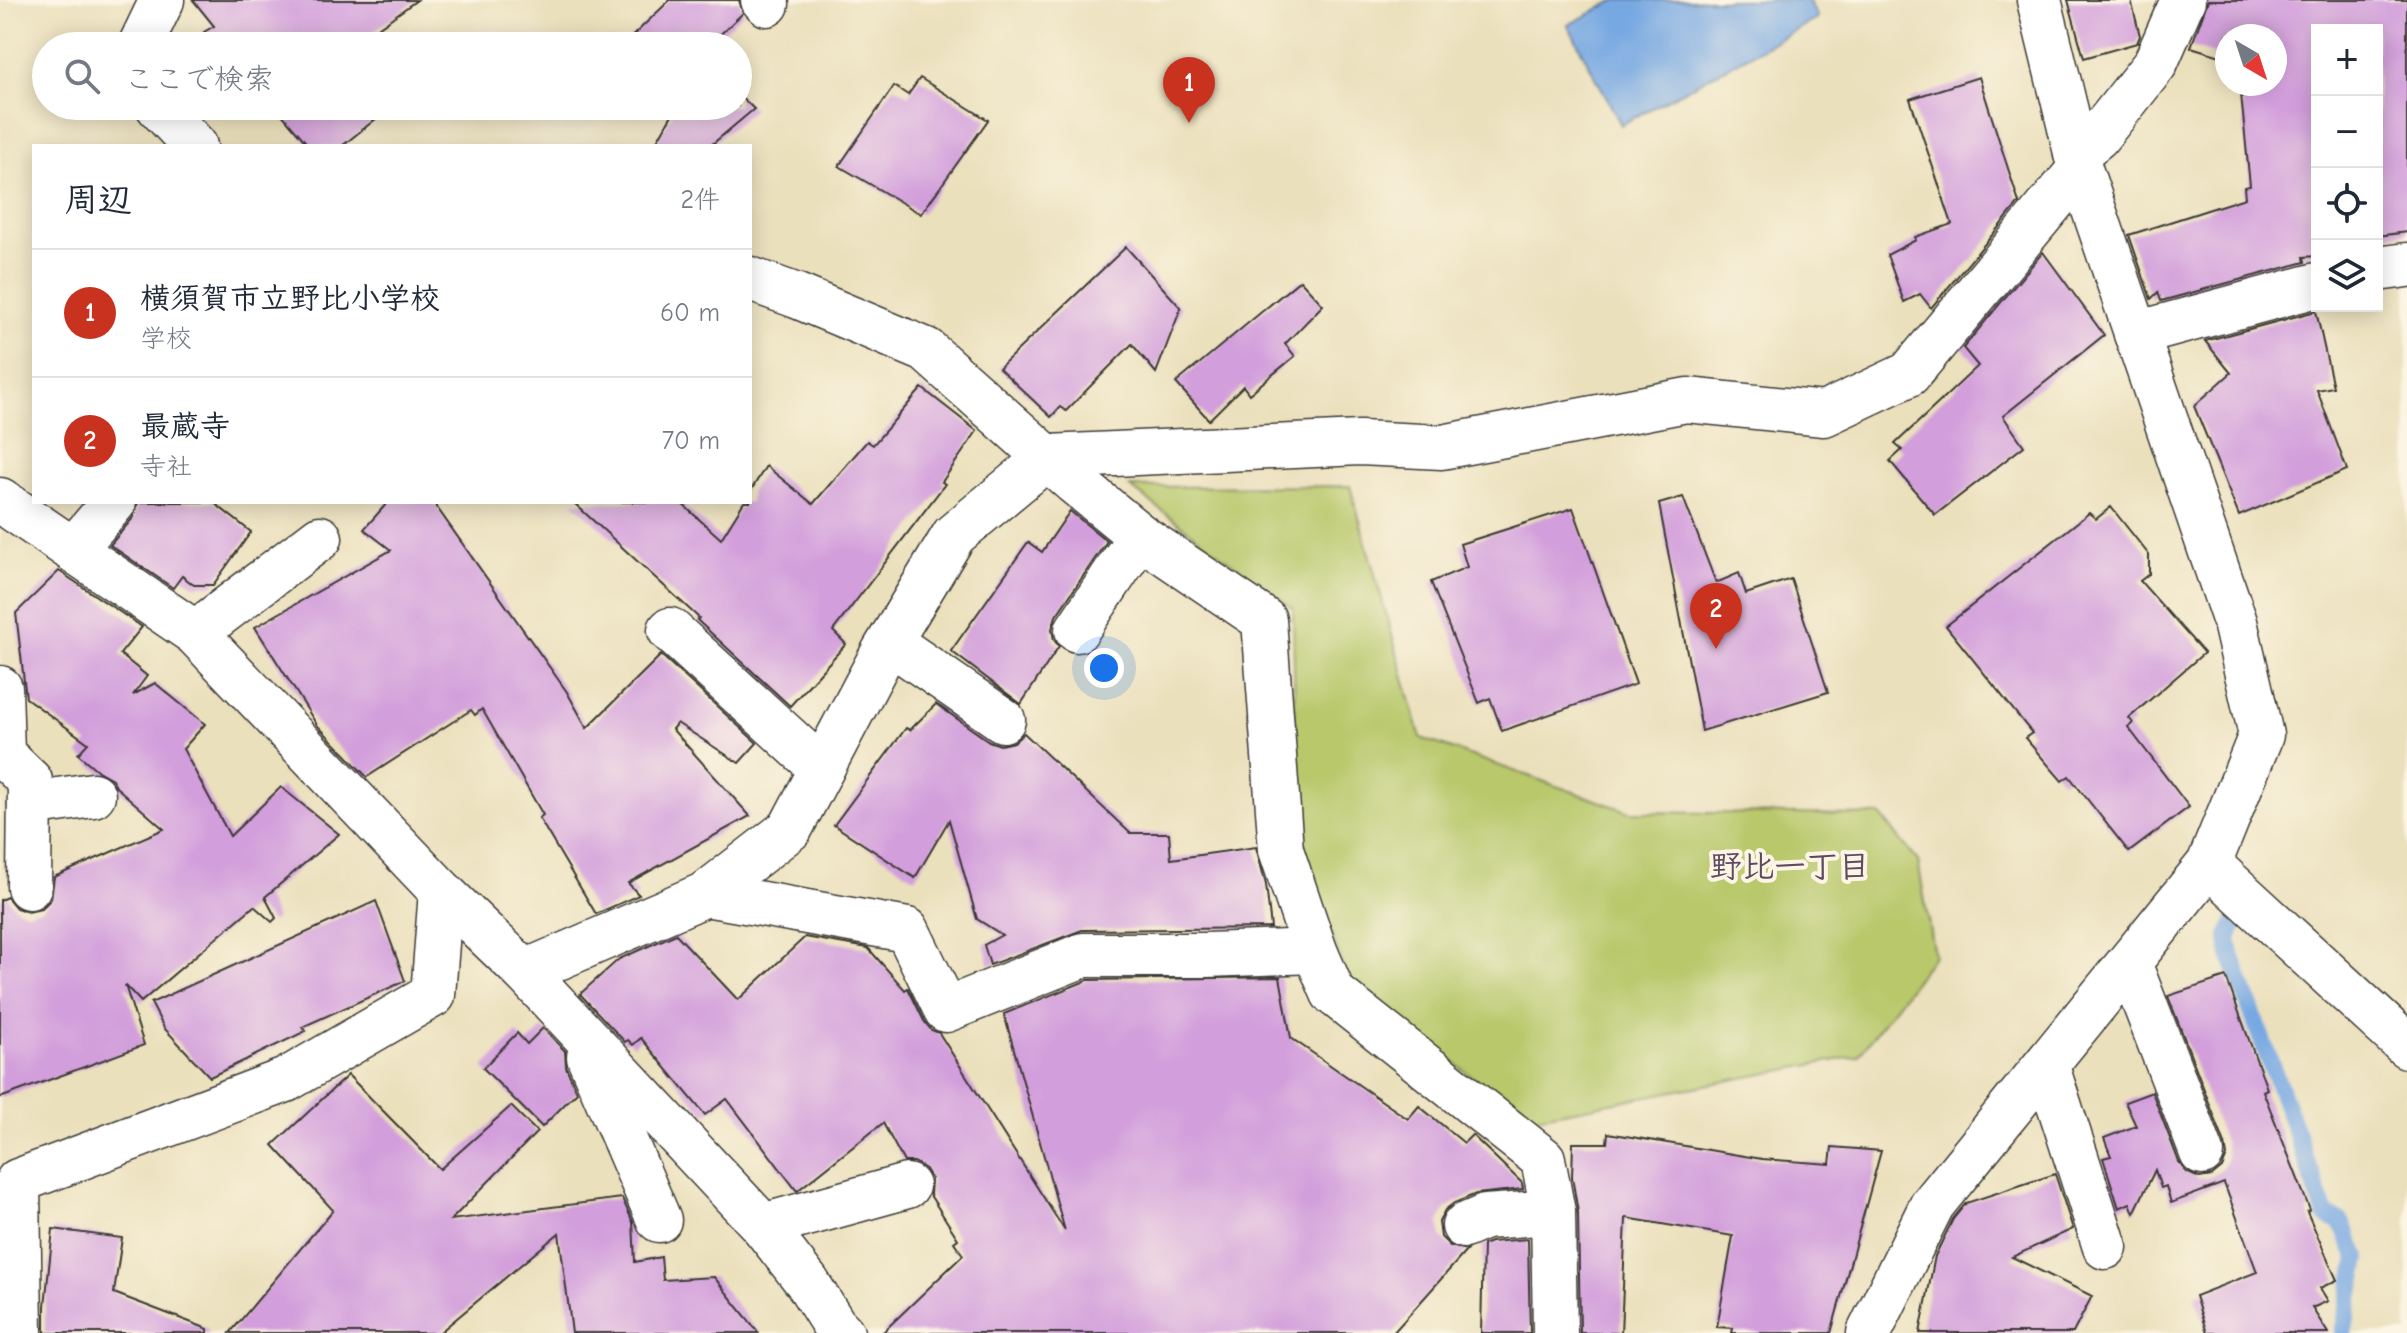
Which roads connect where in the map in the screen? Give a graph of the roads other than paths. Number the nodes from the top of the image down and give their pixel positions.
1 (162, 0) edge
2 (2039, 0) edge
3 (2183, 0) edge
4 (147, 32) edge
5 (171, 120) edge
6 (193, 144) edge
7 (2078, 161) junction
8 (2407, 265) edge
9 (2383, 268) edge
10 (752, 280) edge
11 (2311, 287) edge
12 (2136, 334) junction
13 (1048, 457) junction
14 (0, 500) edge
15 (112, 504) edge
16 (1140, 536) junction
17 (320, 538) dead end
18 (73, 550) junction
19 (670, 630) dead end
20 (1077, 630) dead end
21 (195, 633) junction
22 (890, 642) junction
23 (0, 688) edge
24 (1003, 720) dead end
25 (822, 769) junction
26 (93, 795) dead end
27 (30, 804) junction
28 (2209, 864) junction
29 (29, 887) dead end
30 (441, 891) junction
31 (706, 894) junction
32 (1315, 951) junction
33 (2129, 963) junction
34 (525, 972) junction
35 (577, 1031) junction
36 (2407, 1046) edge
37 (2047, 1067) junction
38 (2202, 1153) dead end
39 (907, 1186) dead end
40 (1553, 1212) junction
41 (659, 1220) dead end
42 (763, 1226) junction
43 (1464, 1226) dead end
44 (2105, 1247) dead end
45 (834, 1330) edge
46 (20, 1333) edge
47 (1555, 1333) edge
48 (1869, 1333) edge

1 - 4 street
2 - 7 street
3 - 7 street
5 - 6 street
7 - 12 street
7 - 13 street
8 - 9 street
10 - 13 street
11 - 12 street
12 - 28 street
13 - 16 street
13 - 22 street
14 - 18 street
15 - 18 street
16 - 20 street
16 - 32 street
17 - 21 street
18 - 21 street
19 - 25 street
21 - 30 street
22 - 24 street
22 - 25 street
23 - 27 street
25 - 31 street
26 - 27 street
27 - 29 street
28 - 33 street
28 - 36 street
30 - 34 street
30 - 46 street
31 - 32 street
31 - 34 street
32 - 40 street
33 - 37 street
33 - 38 street
34 - 35 street
35 - 41 street
35 - 42 street
37 - 44 street
37 - 48 street
39 - 42 street
40 - 43 street
40 - 47 street
42 - 45 street

